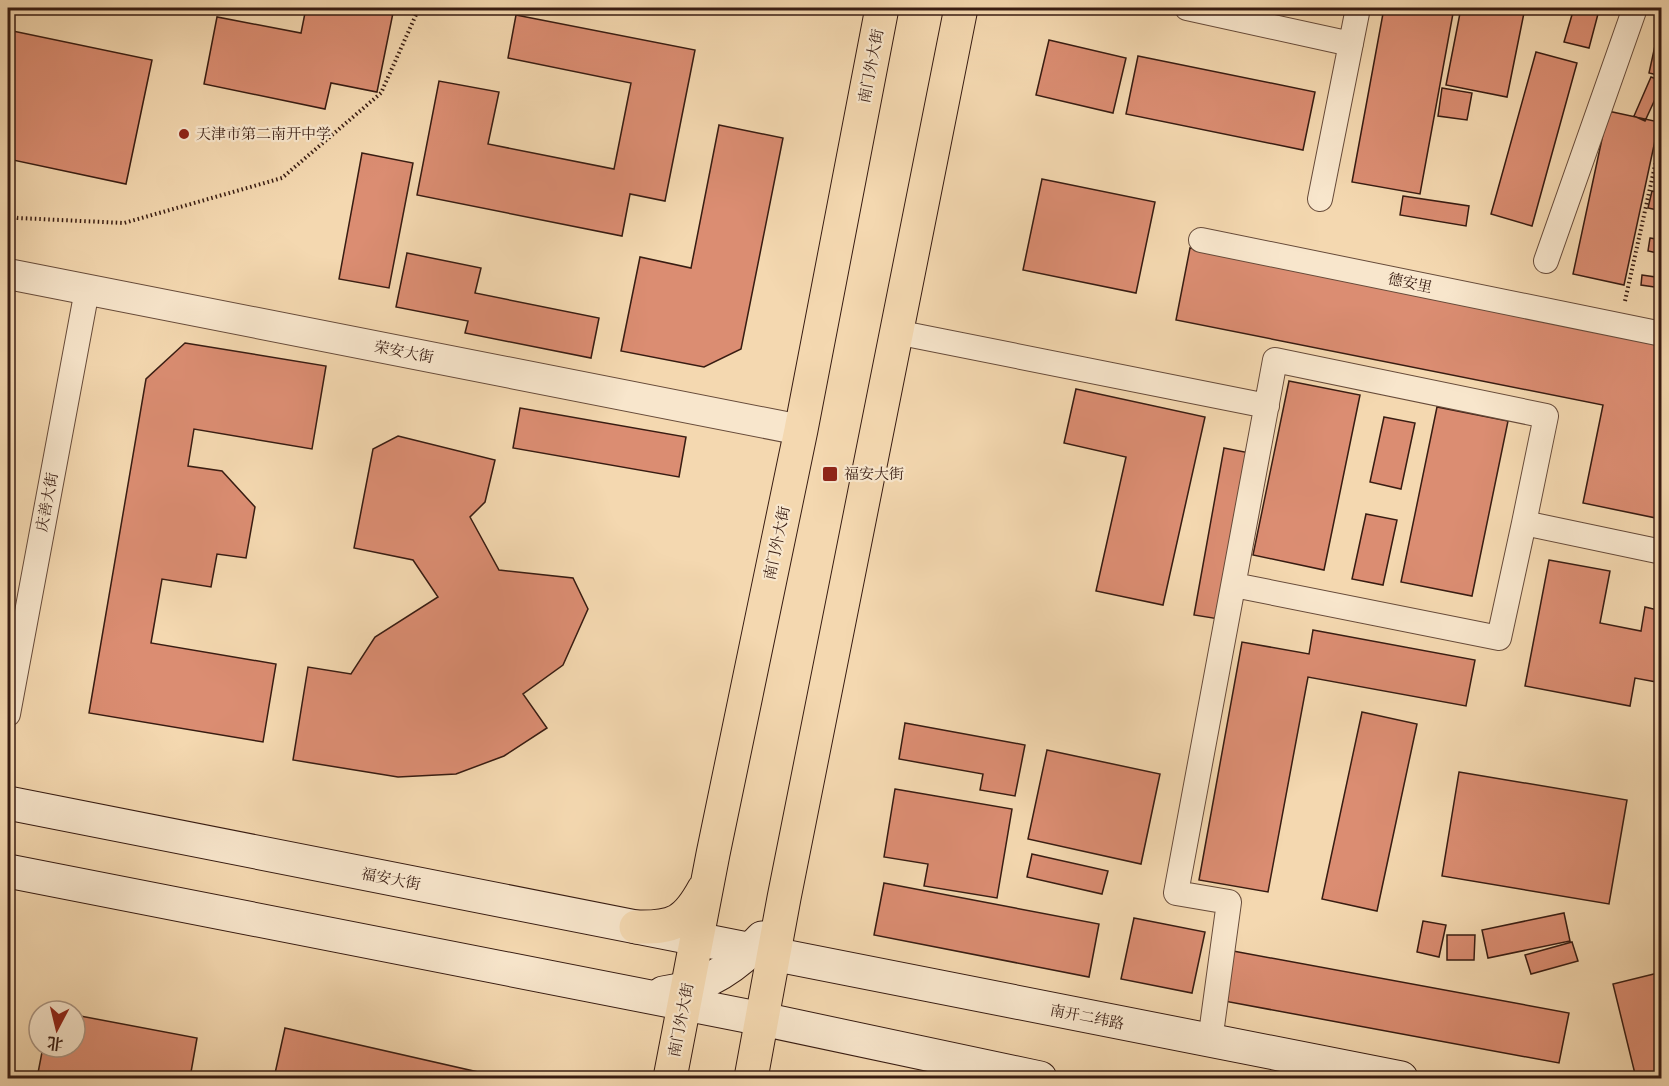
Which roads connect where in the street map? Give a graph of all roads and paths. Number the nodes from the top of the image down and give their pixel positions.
1 (268, 8) edge
2 (419, 8) edge
3 (882, 8) edge
4 (961, 8) edge
5 (1187, 8) edge
6 (1358, 8) edge
7 (1635, 8) edge
8 (276, 9) edge
9 (1351, 44) junction
10 (1662, 134) edge
11 (1320, 199) dead end
12 (8, 216) edge
13 (1201, 240) dead end
14 (1546, 261) dead end
15 (8, 274) edge
16 (87, 290) junction
17 (1619, 326) junction
18 (896, 333) junction
19 (1662, 334) edge
20 (1267, 406) junction
21 (801, 429) junction
22 (1524, 523) junction
23 (1662, 552) edge
24 (1234, 585) junction
25 (8, 714) edge
26 (8, 802) edge
27 (8, 871) edge
28 (707, 885) junction
29 (636, 927) junction
30 (696, 939) junction
31 (762, 952) junction
32 (685, 997) junction
33 (762, 1019) junction
34 (1210, 1041) junction
35 (670, 1078) edge
36 (751, 1078) edge
37 (1040, 1078) edge
38 (1401, 1078) edge

1 - 8 path
2 - 12 path
3 - 21 main road, 南门外大街
4 - 18 main road
5 - 9 street
6 - 9 street
7 - 14 street
9 - 11 street
10 - 17 path
13 - 17 street, 德安里
15 - 16 street, 荣安大街
16 - 21 street, 荣安大街
16 - 25 street, 庆善大街
17 - 19 street, 德安里
18 - 20 street
18 - 31 main road
20 - 22 street
20 - 24 street
21 - 28 main road, 南门外大街
22 - 23 street
22 - 24 street
24 - 34 street
26 - 29 main road, 福安大街
27 - 32 main road
28 - 29 main road
28 - 30 main road, 南门外大街
29 - 30 main road, 福安大街
30 - 31 main road, 福安大街
30 - 32 main road, 南门外大街
31 - 32 main road
31 - 33 main road
31 - 34 main road, 南开二纬路
32 - 33 main road
32 - 35 main road, 南门外大街
33 - 36 main road
33 - 37 main road
34 - 38 main road, 南开二纬路

